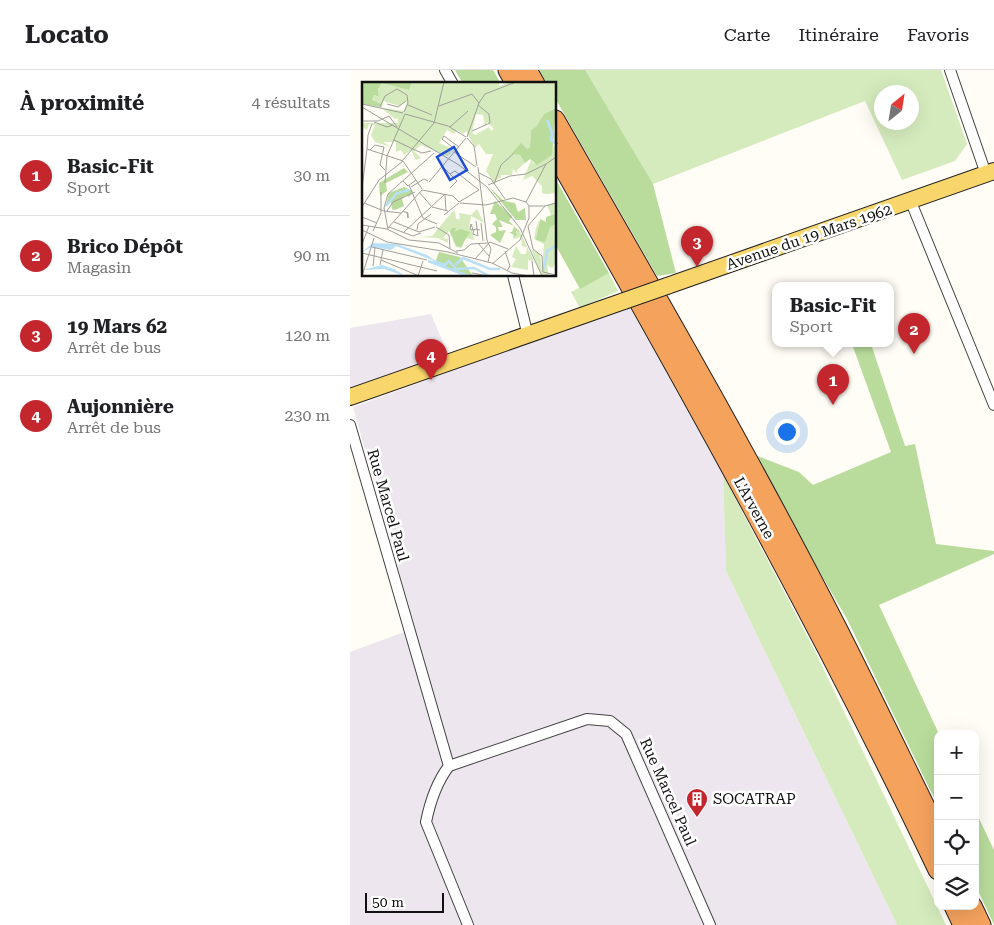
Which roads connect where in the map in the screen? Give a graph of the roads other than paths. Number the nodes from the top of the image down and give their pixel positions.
1 (445, 70) edge
2 (508, 70) edge
3 (527, 70) edge
4 (950, 70) edge
5 (452, 82) edge
6 (515, 82) edge
7 (533, 82) edge
8 (556, 122) edge
9 (556, 155) edge
10 (990, 173) edge
11 (910, 202) junction
12 (513, 276) edge
13 (528, 336) junction
14 (350, 397) edge
15 (994, 405) edge
16 (350, 425) edge
17 (449, 766) junction
18 (934, 825) edge
19 (936, 865) edge
20 (956, 910) edge
21 (974, 910) edge
22 (468, 925) edge
23 (710, 925) edge
24 (963, 925) edge
25 (980, 925) edge

1 - 5 street
2 - 6 highway
3 - 7 highway
4 - 10 street
8 - 18 highway, L'Arverne
9 - 19 highway, L'Arverne
10 - 11 main road, Avenue du 19 Mars 1962
11 - 13 main road, Avenue du 19 Mars 1962, bridge
11 - 15 street
12 - 13 street
13 - 14 main road, Avenue du 19 Mars 1962
16 - 17 street, Rue Marcel Paul
17 - 22 street
17 - 23 street, Rue Marcel Paul
20 - 24 highway
21 - 25 highway

